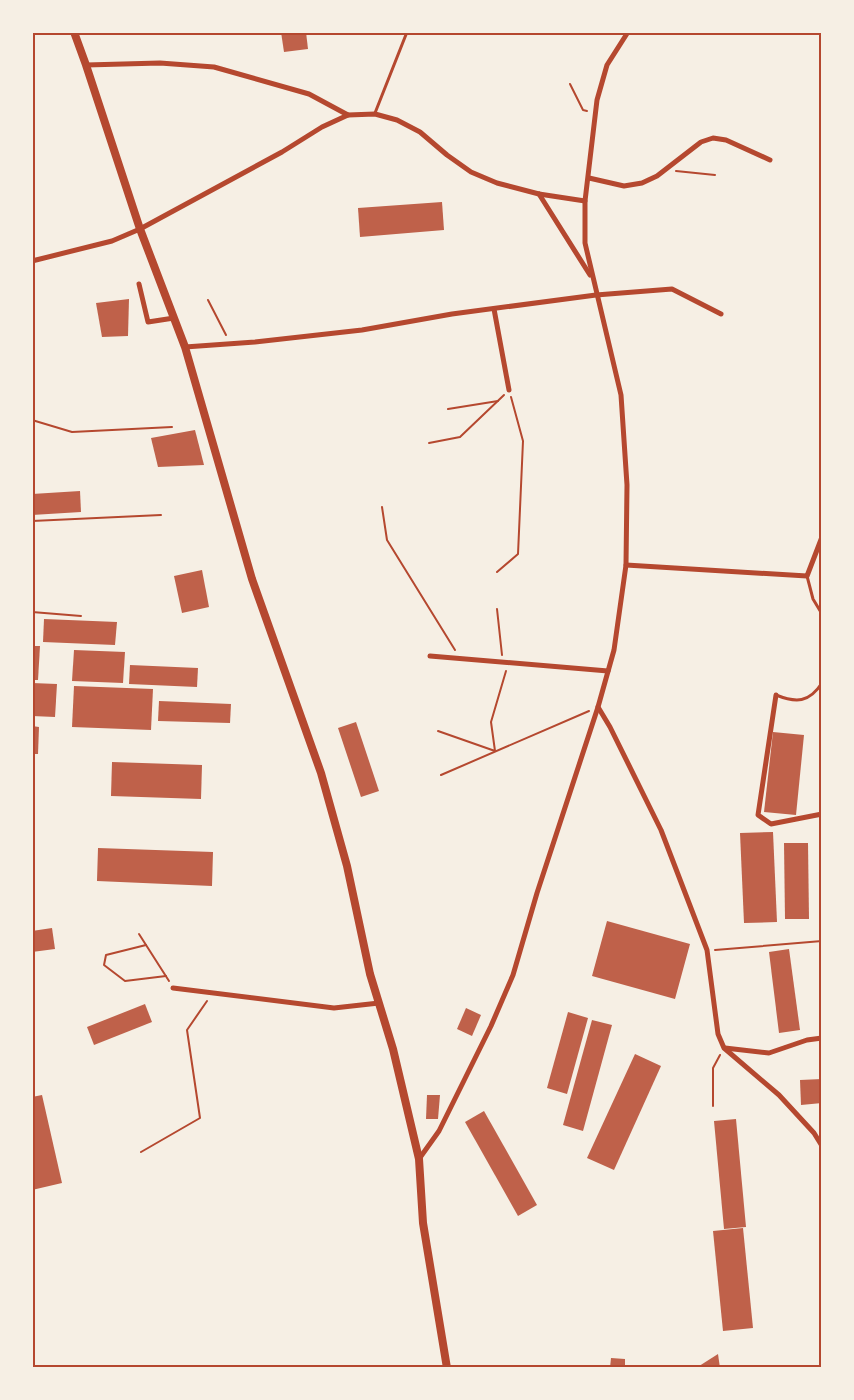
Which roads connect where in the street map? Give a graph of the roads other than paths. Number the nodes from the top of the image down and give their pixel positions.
1 (74, 32) edge
2 (407, 32) edge
3 (628, 32) edge
4 (86, 65) junction
5 (375, 114) junction
6 (348, 115) junction
7 (770, 160) dead end
8 (589, 178) junction
9 (539, 194) junction
10 (585, 201) junction
11 (140, 229) junction
12 (32, 261) edge
13 (593, 279) junction
14 (139, 284) dead end
15 (596, 295) junction
16 (494, 309) junction
17 (721, 314) dead end
18 (174, 318) junction
19 (185, 347) junction
20 (509, 390) road end
21 (822, 537) edge
22 (626, 565) junction
23 (807, 576) junction
24 (822, 614) edge
25 (430, 656) dead end
26 (608, 671) junction
27 (822, 683) edge
28 (776, 695) joint
29 (598, 707) junction
30 (822, 814) edge
31 (173, 988) road end
32 (379, 1003) junction
33 (822, 1038) edge
34 (724, 1048) junction
35 (822, 1146) edge
36 (419, 1159) junction
37 (447, 1368) edge

1 - 4 street
2 - 5 lane
3 - 8 street
4 - 6 street
4 - 11 street
5 - 6 street
5 - 9 street
6 - 11 street
7 - 8 street
8 - 10 street
9 - 10 street
9 - 13 street
10 - 13 street
11 - 12 street
11 - 18 street
13 - 15 street
14 - 18 street
15 - 16 street
15 - 17 street
15 - 22 street
16 - 19 street
16 - 20 street
18 - 19 street
19 - 32 street
21 - 23 street
22 - 23 street
22 - 26 street
23 - 24 lane
25 - 26 street
26 - 29 street
27 - 28 lane
28 - 30 street
29 - 34 street
29 - 36 street
31 - 32 street
32 - 36 street
33 - 34 street
34 - 35 street
36 - 37 street

